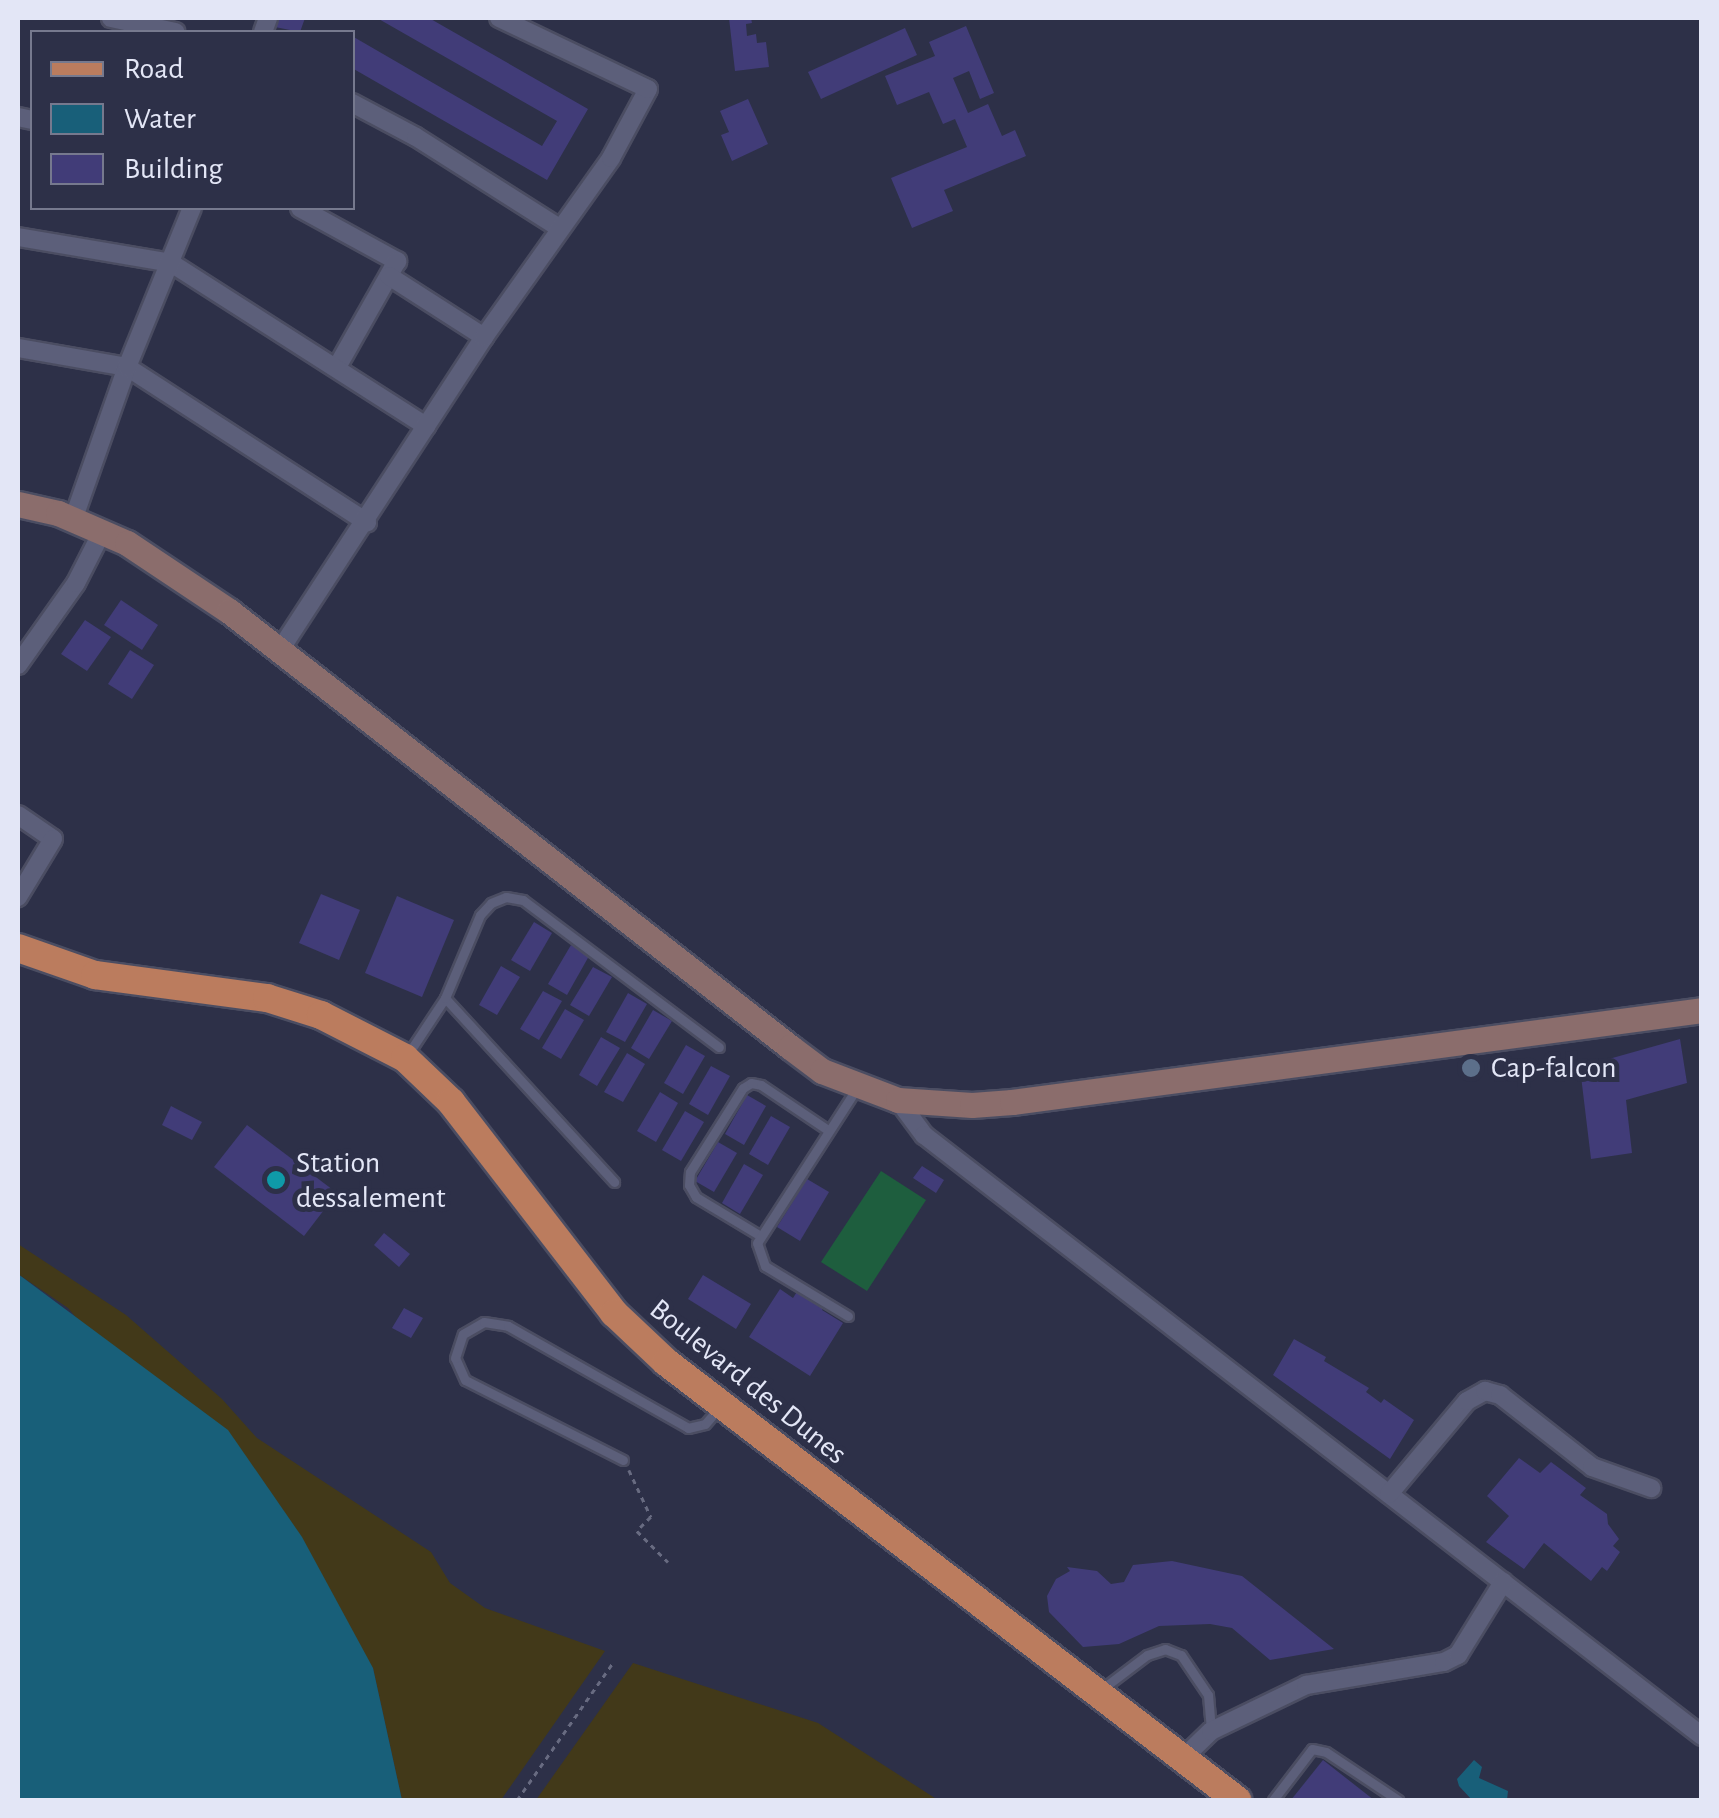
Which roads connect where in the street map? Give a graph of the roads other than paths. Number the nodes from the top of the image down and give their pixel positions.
1 (111, 18) edge
2 (500, 18) edge
3 (167, 30) edge
4 (355, 104) edge
5 (191, 210) edge
6 (304, 210) edge
7 (558, 228) junction
8 (18, 237) edge
9 (170, 263) junction
10 (389, 276) junction
11 (484, 337) junction
12 (18, 348) edge
13 (127, 367) junction
14 (337, 367) junction
15 (426, 426) junction
16 (18, 504) edge
17 (73, 520) junction
18 (366, 522) junction
19 (102, 532) junction
20 (280, 650) junction
21 (18, 665) edge
22 (18, 815) edge
23 (18, 897) edge
24 (18, 948) edge
25 (445, 998) junction
26 (1702, 1010) edge
27 (719, 1046) dead end
28 (405, 1058) junction
29 (858, 1086) junction
30 (898, 1100) junction
31 (828, 1130) junction
32 (614, 1182) dead end
33 (760, 1235) junction
34 (848, 1316) dead end
35 (720, 1406) junction
36 (623, 1460) road end
37 (1651, 1488) dead end
38 (1389, 1494) junction
39 (1502, 1582) junction
40 (1096, 1694) junction
41 (1211, 1732) junction
42 (1702, 1736) edge
43 (1182, 1760) junction
44 (1237, 1800) edge
45 (1273, 1800) edge
46 (1398, 1800) edge

1 - 3 street
2 - 7 street
4 - 7 street
5 - 9 street
6 - 10 street
7 - 11 street
8 - 9 street
9 - 13 street
9 - 14 street
10 - 11 street
10 - 14 street
11 - 15 street
12 - 13 street
13 - 17 street
13 - 18 street
14 - 15 street
15 - 18 street
16 - 17 main road
17 - 19 main road
18 - 20 street
19 - 20 main road
19 - 21 street
20 - 29 main road
22 - 23 street
24 - 28 main road, Boulevard des Dunes
25 - 27 lane
25 - 28 lane
25 - 32 lane
26 - 30 main road
28 - 35 main road, Boulevard des Dunes
29 - 30 main road
29 - 31 lane
30 - 38 street
31 - 33 lane
31 - 33 lane
33 - 34 lane
35 - 36 lane
35 - 40 main road, Boulevard des Dunes
37 - 38 street
38 - 39 street
39 - 41 street
39 - 42 street
40 - 41 lane
40 - 43 main road, Boulevard des Dunes
41 - 43 street
43 - 44 main road, Boulevard des Dunes
45 - 46 lane

